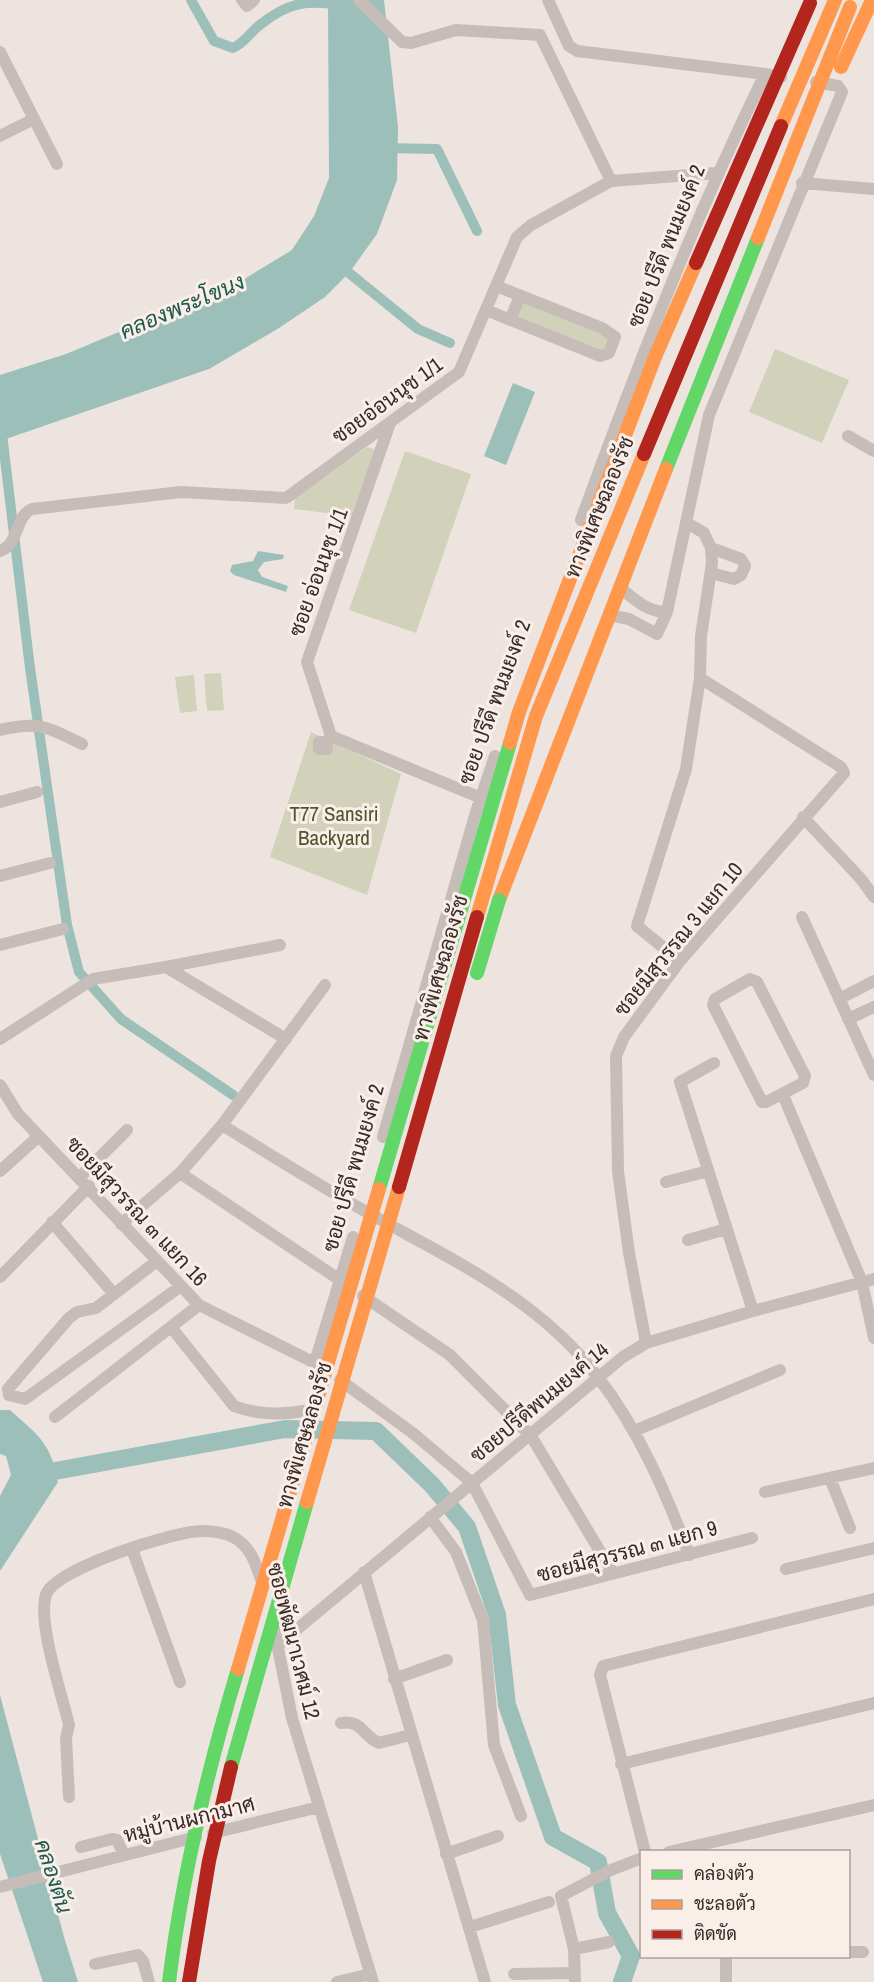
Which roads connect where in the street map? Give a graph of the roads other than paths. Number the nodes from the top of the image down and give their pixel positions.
1 (242, 0) edge
2 (254, 0) edge
3 (359, 0) edge
4 (548, 0) edge
5 (811, 0) edge
6 (835, 0) edge
7 (853, 0) edge
8 (872, 0) edge
9 (0, 52) edge
10 (765, 74) junction
11 (34, 119) junction
12 (0, 136) edge
13 (57, 164) dead end
14 (717, 173) junction
15 (611, 181) junction
16 (802, 183) junction
17 (869, 189) edge
18 (771, 210) junction
19 (496, 286) junction
20 (520, 296) junction
21 (486, 310) junction
22 (510, 320) junction
23 (390, 423) junction
24 (848, 436) dead end
25 (874, 451) edge
26 (687, 523) junction
27 (711, 548) junction
28 (3, 550) edge
29 (711, 573) junction
30 (619, 587) junction
31 (667, 612) junction
32 (609, 615) junction
33 (700, 678) junction
34 (0, 730) edge
35 (82, 744) dead end
36 (37, 792) dead end
37 (481, 798) junction
38 (0, 802) edge
39 (803, 817) junction
40 (50, 863) dead end
41 (0, 876) edge
42 (874, 897) edge
43 (801, 917) dead end
44 (63, 929) dead end
45 (0, 945) edge
46 (280, 945) dead end
47 (680, 961) junction
48 (166, 967) junction
49 (874, 981) edge
50 (324, 986) dead end
51 (472, 990) dead end
52 (839, 999) junction
53 (874, 1007) edge
54 (848, 1019) junction
55 (461, 1024) dead end
56 (0, 1039) edge
57 (285, 1039) junction
58 (714, 1063) dead end
59 (874, 1075) edge
60 (0, 1085) edge
61 (783, 1095) junction
62 (222, 1125) junction
63 (128, 1130) dead end
64 (39, 1136) junction
65 (0, 1171) edge
66 (708, 1171) junction
67 (180, 1173) junction
68 (85, 1182) junction
69 (666, 1182) dead end
70 (362, 1210) junction
71 (52, 1222) junction
72 (121, 1224) junction
73 (726, 1229) junction
74 (688, 1240) dead end
75 (157, 1261) junction
76 (0, 1277) edge
77 (339, 1280) junction
78 (868, 1280) edge
79 (181, 1286) junction
80 (114, 1294) junction
81 (364, 1301) junction
82 (199, 1305) junction
83 (753, 1311) junction
84 (171, 1327) junction
85 (873, 1331) edge
86 (646, 1343) junction
87 (315, 1362) junction
88 (780, 1370) dead end
89 (597, 1376) junction
90 (304, 1411) dead end
91 (55, 1417) dead end
92 (634, 1431) junction
93 (531, 1436) junction
94 (874, 1468) edge
95 (830, 1478) junction
96 (472, 1484) junction
97 (765, 1492) dead end
98 (434, 1513) junction
99 (850, 1528) dead end
100 (752, 1538) dead end
101 (874, 1548) edge
102 (132, 1549) junction
103 (689, 1555) junction
104 (786, 1569) dead end
105 (364, 1572) junction
106 (613, 1573) junction
107 (874, 1599) edge
108 (277, 1646) junction
109 (447, 1660) dead end
110 (394, 1679) junction
111 (180, 1682) dead end
112 (874, 1703) edge
113 (341, 1723) dead end
114 (410, 1735) junction
115 (621, 1764) junction
116 (69, 1797) dead end
117 (874, 1805) edge
118 (319, 1807) junction
119 (521, 1816) dead end
120 (498, 1836) dead end
121 (722, 1846) edge
122 (81, 1847) dead end
123 (645, 1850) edge
124 (680, 1850) edge
125 (446, 1854) junction
126 (124, 1855) junction
127 (640, 1859) edge
128 (0, 1887) edge
129 (549, 1902) dead end
130 (470, 1927) junction
131 (609, 1942) dead end
132 (574, 1949) junction
133 (850, 1952) edge
134 (863, 1952) dead end
135 (726, 1958) edge
136 (95, 1964) dead end
137 (514, 1974) dead end
138 (575, 1977) edge
139 (371, 1978) edge
140 (149, 1982) edge
141 (169, 1982) edge
142 (189, 1982) edge
143 (337, 1982) edge
144 (484, 1982) edge
145 (726, 1982) edge

1 - 2 street
3 - 15 street
4 - 10 street
5 - 141 highway, ทางพิเศษฉลองรัช, bridge
6 - 81 highway, ทางพิเศษฉลองรัช, bridge
7 - 18 highway, bridge
8 - 18 highway, bridge
9 - 11 street
10 - 14 street, ซอย ปรีดี พนมยงค์ 2
10 - 16 street
11 - 12 street
11 - 13 street
14 - 15 street
14 - 37 street, ซอย ปรีดี พนมยงค์ 2
15 - 19 street, ซอยอ่อนนุช 1/1
16 - 17 street
16 - 26 street
18 - 30 highway, bridge
19 - 20 street
19 - 21 street, ซอยอ่อนนุช 1/1
20 - 22 street
20 - 22 street
21 - 22 street
21 - 23 street, ซอยอ่อนนุช 1/1
23 - 28 street, ซอยอ่อนนุช 1/1
23 - 37 street, ซอย อ่อนนุช 1/1
24 - 25 street
26 - 27 street
26 - 31 street
27 - 29 street
27 - 29 street
29 - 33 street
30 - 31 street
30 - 32 highway
31 - 32 street
32 - 51 highway, bridge
33 - 39 street, ซอยมีสุวรรณ 3 แยก 10
33 - 47 street
34 - 35 street
36 - 38 street
37 - 70 street, ซอย ปรีดี พนมยงค์ 2
39 - 42 street
39 - 47 street, ซอยมีสุวรรณ 3 แยก 10
40 - 41 street
43 - 52 street
44 - 45 street
46 - 48 street
47 - 86 street, ซอยมีสุวรรณ 3 แยก 10
48 - 56 street
48 - 57 street
49 - 52 street
50 - 57 street
52 - 54 street
53 - 54 street
54 - 59 street
55 - 81 highway, bridge
57 - 62 street
58 - 66 street
60 - 64 street, ซอยมีสุวรรณ ๓ แยก 16
61 - 61 street
61 - 78 street
62 - 67 street
62 - 70 street
63 - 68 street
64 - 65 street
64 - 68 street, ซอยมีสุวรรณ ๓ แยก 16
66 - 69 street
66 - 73 street
67 - 72 street
67 - 77 street
68 - 71 street
68 - 72 street, ซอยมีสุวรรณ ๓ แยก 16
70 - 77 street, ซอย ปรีดี พนมยงค์ 2
70 - 89 street
71 - 76 street
71 - 80 street
72 - 75 street, ซอยมีสุวรรณ ๓ แยก 16
73 - 74 street
73 - 83 street
75 - 79 street, ซอยมีสุวรรณ ๓ แยก 16
75 - 80 street
77 - 87 street, ซอย ปรีดี พนมยงค์ 2
77 - 93 street
78 - 83 street, ซอยปรีดีพนมยงค์ 14
78 - 85 street
79 - 80 street
79 - 82 street, ซอยมีสุวรรณ ๓ แยก 16
81 - 142 highway, ทางพิเศษฉลองรัช, bridge
82 - 84 street
82 - 87 street, ซอยมีสุวรรณ ๓ แยก 16
83 - 86 street, ซอยปรีดีพนมยงค์ 14
84 - 90 street
84 - 91 street
86 - 89 street, ซอยปรีดีพนมยงค์ 14
87 - 96 street, ซอยมีสุวรรณ ๓ แยก 16
88 - 92 street
89 - 92 street
89 - 93 street, ซอยปรีดีพนมยงค์ 14
92 - 103 street
93 - 96 street, ซอยปรีดีพนมยงค์ 14
93 - 106 street
94 - 95 street
95 - 97 street
95 - 99 street
96 - 98 street, ซอยปรีดีพนมยงค์ 14
96 - 106 street, ซอยมีสุวรรณ ๓ แยก 9
98 - 105 street, ซอยปรีดีพนมยงค์ 14
98 - 119 street
100 - 103 street, ซอยมีสุวรรณ ๓ แยก 9
101 - 104 street
102 - 108 street, ซอยพัฒนาเวศม์ 12
102 - 111 street
102 - 116 street, ซอยพัฒนาเวศม์ 12
103 - 106 street, ซอยมีสุวรรณ ๓ แยก 9
105 - 108 street, ซอยปรีดีพนมยงค์ 14
105 - 110 street
107 - 115 street
108 - 118 street, ซอยพัฒนาเวศม์ 12
109 - 110 street
110 - 114 street
112 - 115 street
113 - 114 street
114 - 125 street
115 - 123 street
117 - 121 street
118 - 126 street, หมู่บ้านผกามาศ
118 - 139 street, ซอยพัฒนาเวศม์ 12
120 - 125 street
121 - 124 street
122 - 126 street
125 - 130 street
126 - 128 street, หมู่บ้านผกามาศ
127 - 132 street
129 - 130 street
130 - 144 street
131 - 132 street
132 - 138 street
133 - 134 street
135 - 145 street
136 - 140 street
137 - 138 street
139 - 143 street

